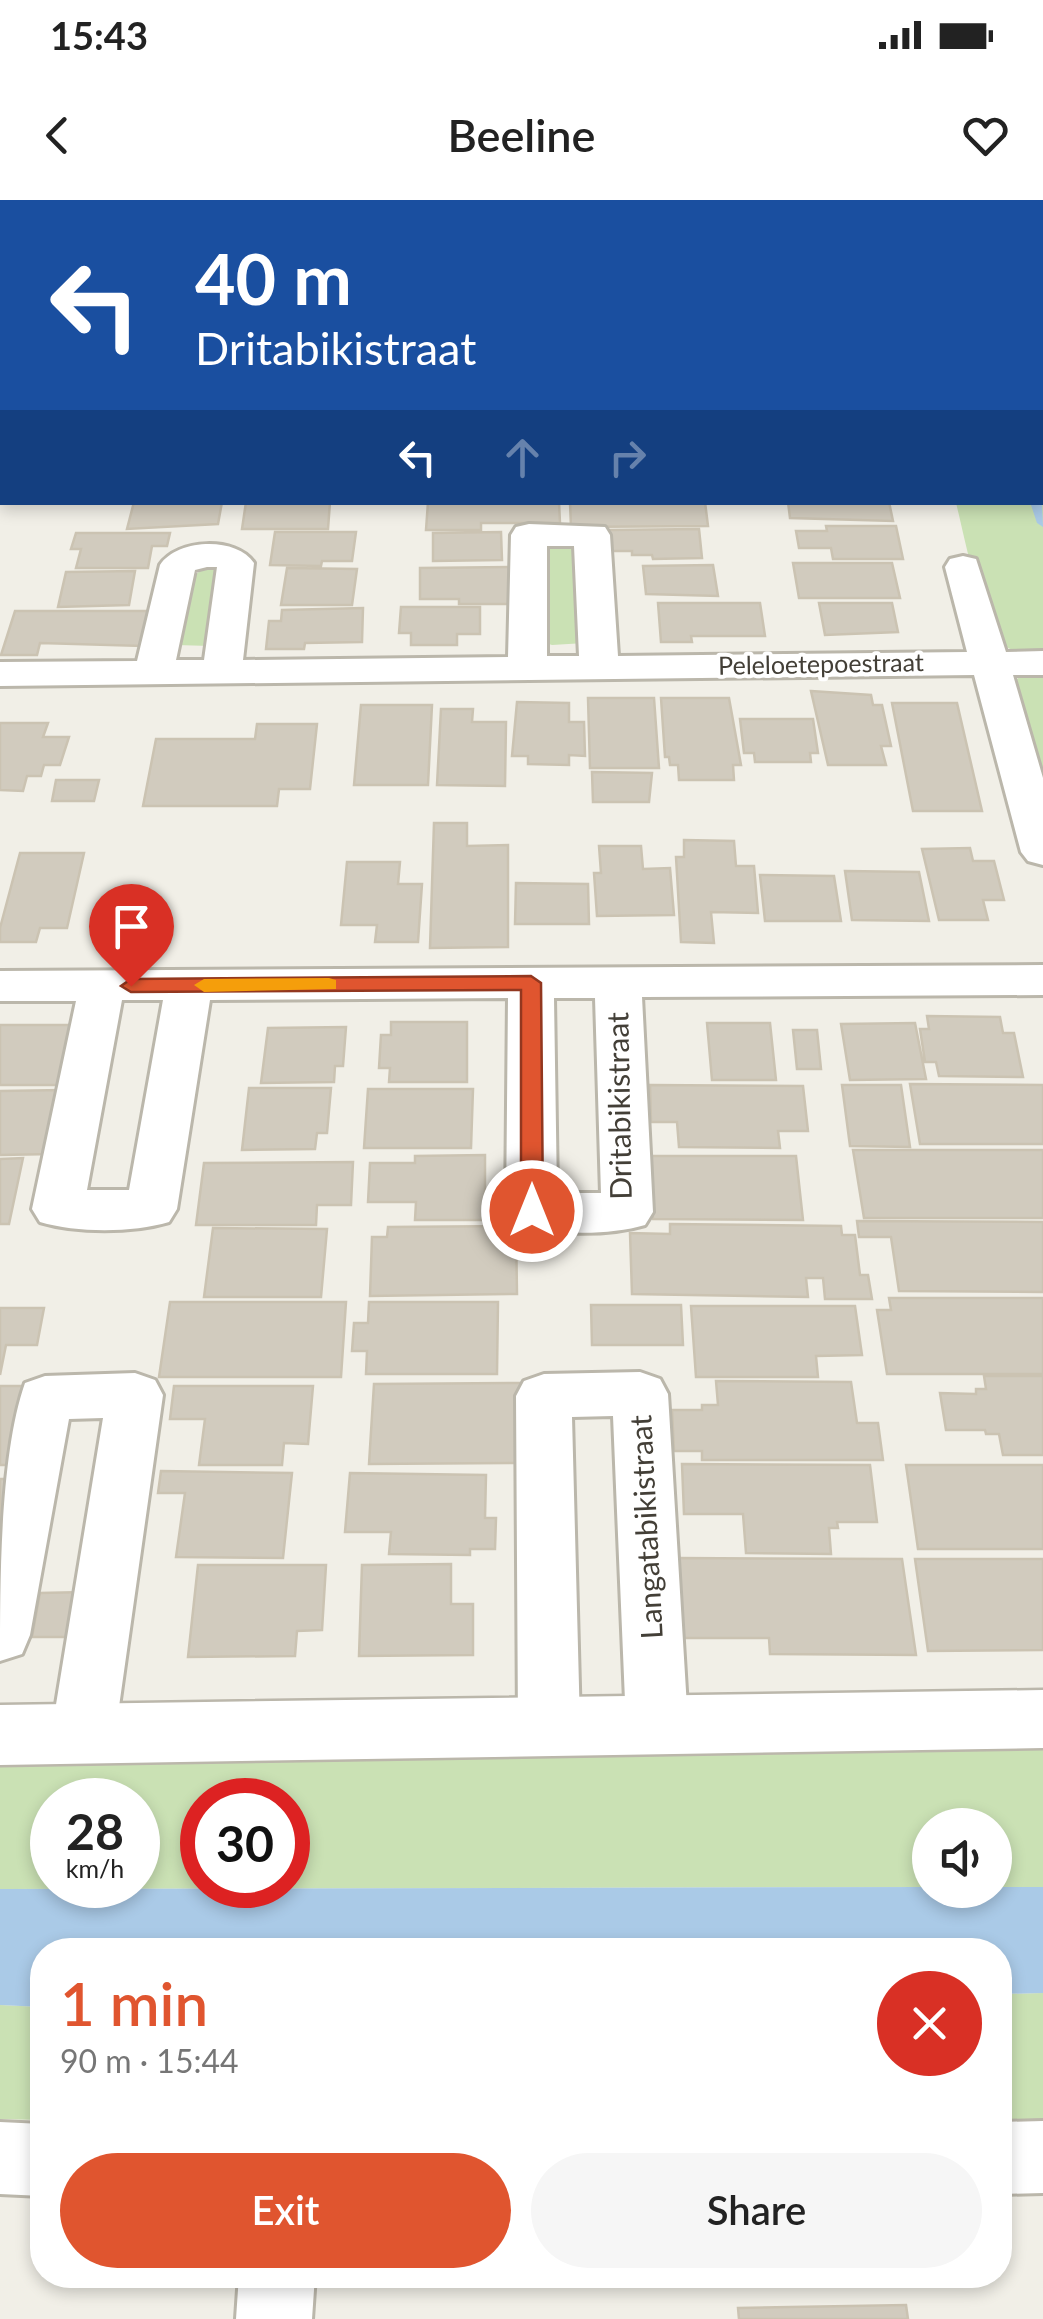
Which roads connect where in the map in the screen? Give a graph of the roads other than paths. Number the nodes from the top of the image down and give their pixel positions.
1 (963, 566) dead end
2 (990, 662) junction
3 (1043, 663) edge
4 (600, 667) junction
5 (527, 668) junction
6 (154, 672) junction
7 (222, 672) junction
8 (0, 674) edge
9 (1043, 852) edge
10 (1043, 980) edge
11 (531, 983) junction
12 (618, 983) junction
13 (188, 985) junction
14 (0, 986) edge
15 (102, 986) junction
16 (0, 1635) edge
17 (1043, 1718) edge
18 (657, 1724) junction
19 (549, 1725) junction
20 (0, 1735) edge
21 (83, 1735) junction
22 (1043, 2157) edge
23 (0, 2158) edge
24 (1012, 2158) edge
25 (30, 2159) edge
26 (275, 2288) edge
27 (274, 2319) edge

1 - 2 street
2 - 3 street, Peleloetepoestraat
2 - 4 street, Peleloetepoestraat
2 - 9 street
4 - 5 street, Peleloetepoestraat
4 - 5 street
5 - 7 street, Peleloetepoestraat
6 - 7 street, Peleloetepoestraat
6 - 7 street
6 - 8 street, Peleloetepoestraat
10 - 12 street, Dritabikistraat
11 - 12 street, Dritabikistraat
11 - 12 street, Dritabikistraat
11 - 13 street, Dritabikistraat
13 - 15 street, Dritabikistraat
13 - 15 street
14 - 15 street, Dritabikistraat
16 - 21 street
17 - 18 street
18 - 19 street
18 - 19 street, Langatabikistraat
19 - 21 street
20 - 21 street
22 - 24 street
23 - 25 street
26 - 27 street

